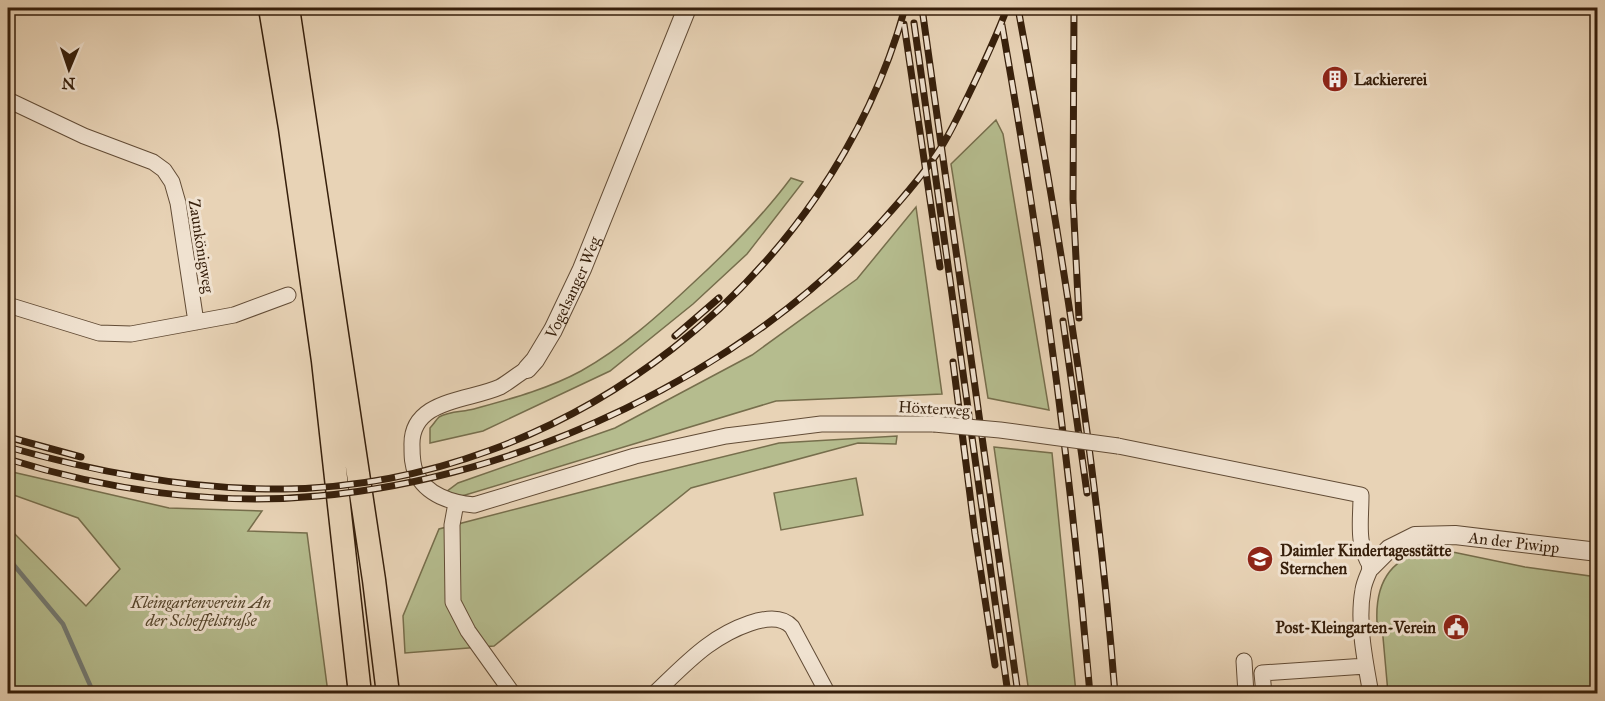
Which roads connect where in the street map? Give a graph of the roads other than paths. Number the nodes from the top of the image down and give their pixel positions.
1 (270, 8) edge
2 (288, 8) edge
3 (687, 8) edge
4 (8, 100) edge
5 (288, 295) dead end
6 (8, 305) edge
7 (196, 322) junction
8 (527, 369) joint
9 (438, 495) joint
10 (456, 503) junction
11 (1598, 552) edge
12 (1371, 567) junction
13 (1366, 666) junction
14 (1262, 673) junction
15 (360, 693) edge
16 (388, 693) edge
17 (513, 693) edge
18 (654, 693) edge
19 (828, 693) edge
20 (1246, 693) edge
21 (1264, 693) edge
22 (1371, 693) edge

1 - 15 main road
2 - 16 main road
3 - 8 street, Vogelsanger Weg
4 - 7 street, Zaunkönigweg
5 - 7 street
6 - 7 street
8 - 9 street, Vogelsanger Weg
9 - 10 street, Höxterweg
10 - 12 street, Höxterweg, bridge
10 - 17 street
11 - 12 street, An der Piwipp
12 - 13 street
13 - 14 street
13 - 22 street
14 - 20 street
14 - 21 street
18 - 19 street

